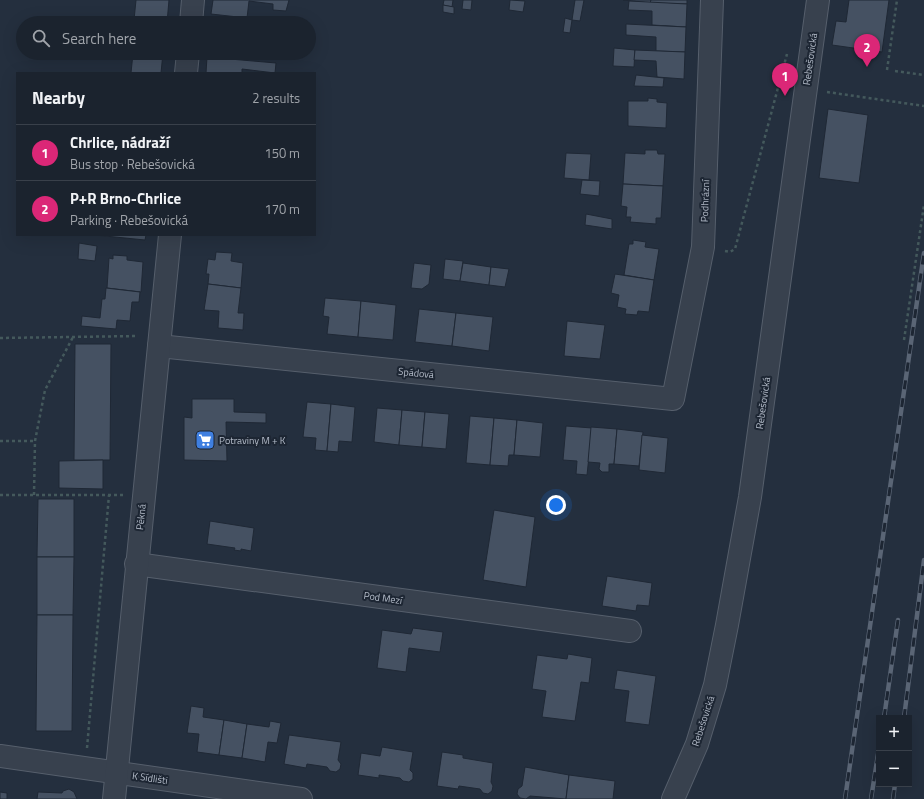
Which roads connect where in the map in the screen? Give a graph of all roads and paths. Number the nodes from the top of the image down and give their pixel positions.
1 (193, 0) edge
2 (712, 0) edge
3 (818, 0) edge
4 (897, 0) edge
5 (192, 16) edge
6 (786, 55) dead end
7 (187, 60) edge
8 (887, 70) dead end
9 (895, 71) dead end
10 (186, 72) edge
11 (924, 74) edge
12 (822, 92) dead end
13 (924, 106) edge
14 (924, 205) edge
15 (170, 236) edge
16 (703, 247) junction
17 (73, 337) dead end
18 (904, 340) dead end
19 (159, 346) junction
20 (673, 399) joint
21 (0, 441) edge
22 (35, 441) junction
23 (0, 495) edge
24 (34, 495) junction
25 (108, 495) junction
26 (130, 495) dead end
27 (136, 564) junction
28 (630, 632) dead end
29 (82, 751) dead end
30 (0, 756) edge
31 (116, 774) junction
32 (114, 799) edge
33 (301, 799) edge
34 (673, 799) edge

1 - 5 street
2 - 16 street, Podhrázní
3 - 34 street, Rebešovická
4 - 8 path
6 - 16 path
7 - 10 street
9 - 11 path
12 - 13 path
14 - 18 path
15 - 19 street, Pěkná
16 - 20 street, Podhrázní
17 - 22 path
19 - 20 street, Spádová
19 - 27 street, Pěkná
21 - 22 path
22 - 24 path
23 - 24 path
24 - 25 path
25 - 26 path
25 - 29 path
27 - 28 street, Pod Mezí
27 - 31 street, Pěkná
30 - 31 street, K Sídlišti
31 - 32 street, Pěkná
31 - 33 street, K Sídlišti

